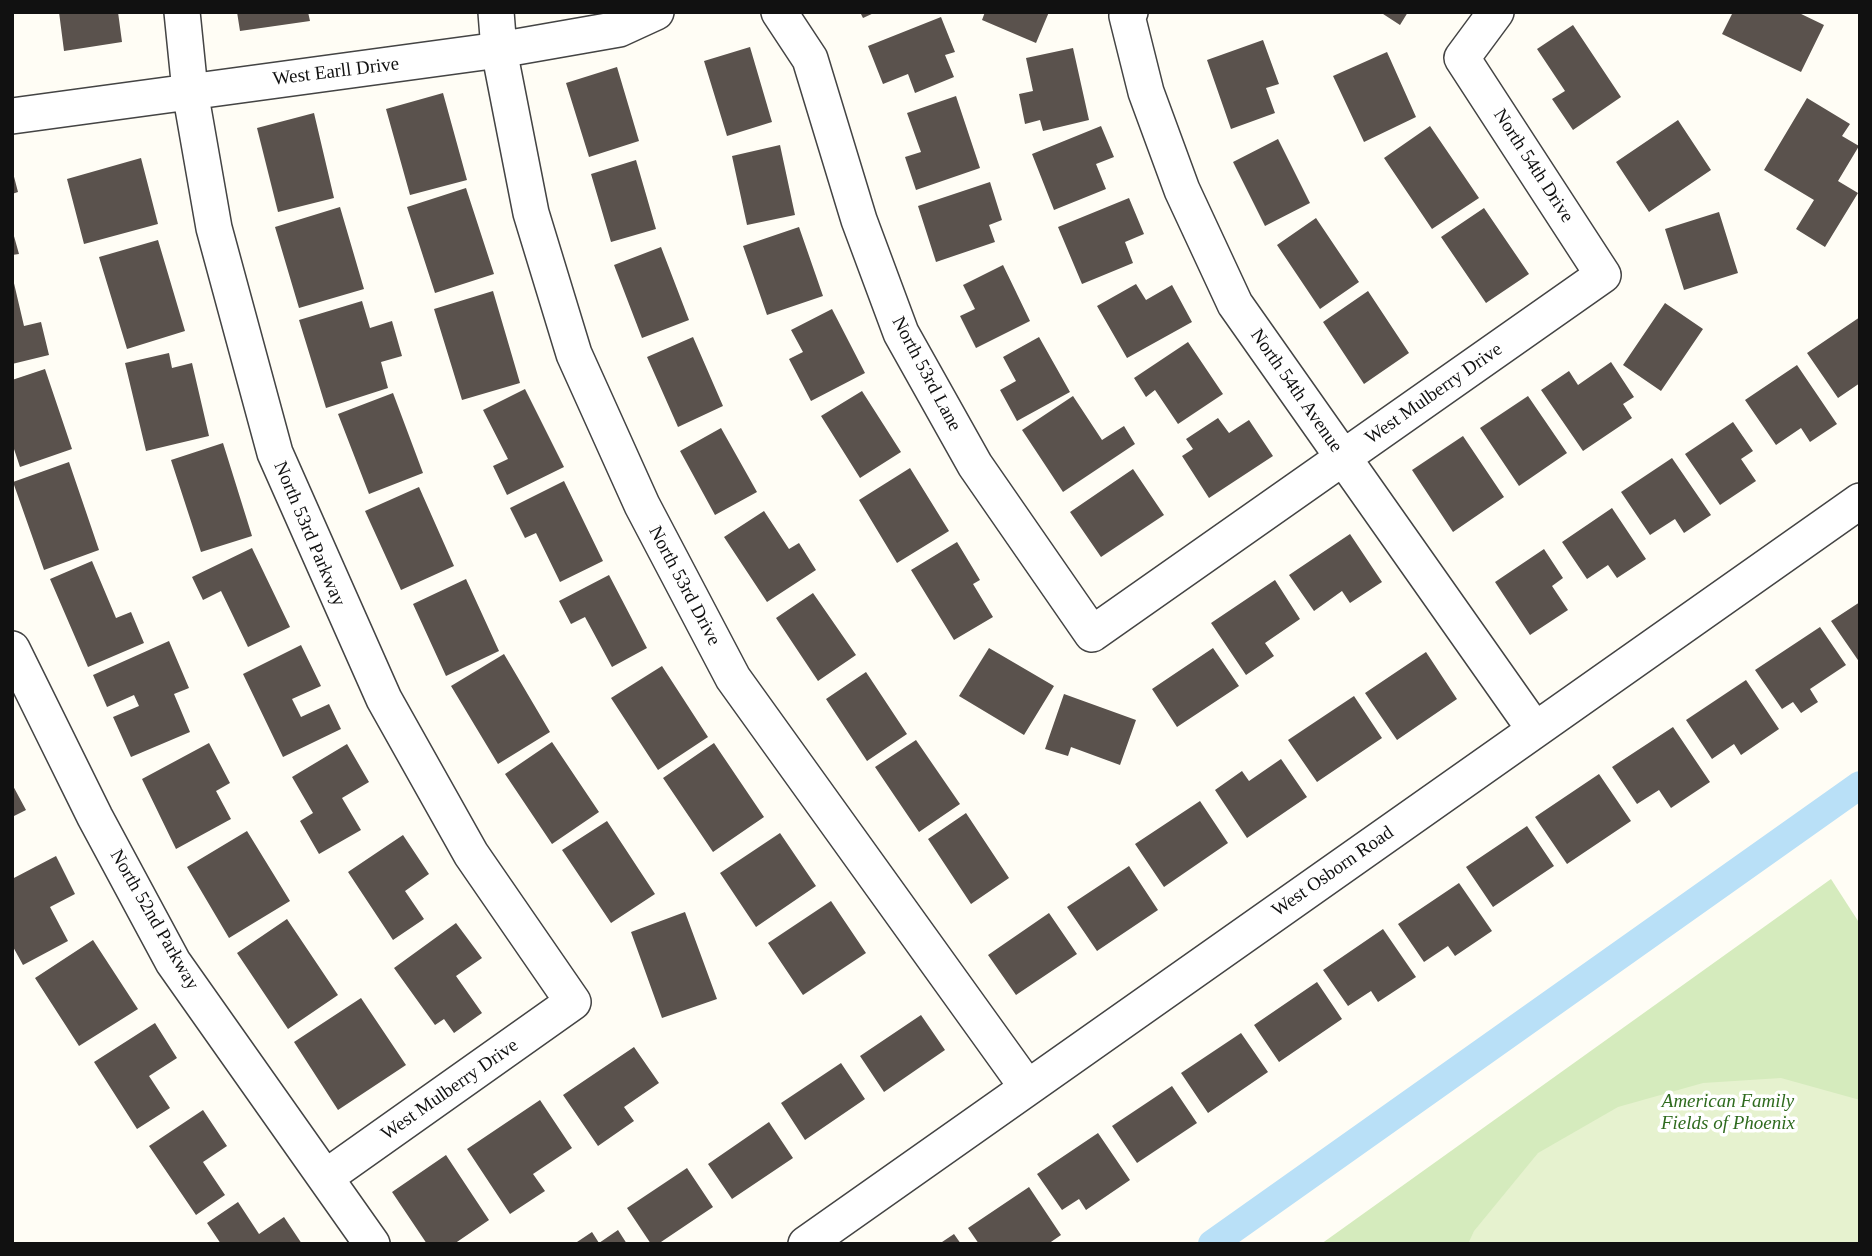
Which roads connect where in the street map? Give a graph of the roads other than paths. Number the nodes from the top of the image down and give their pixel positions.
1 (182, 12) edge
2 (496, 12) edge
3 (656, 12) edge
4 (779, 12) edge
5 (1496, 12) edge
6 (1128, 14) edge
7 (499, 50) junction
8 (190, 91) junction
9 (12, 116) edge
10 (1603, 275) joint
11 (1343, 458) junction
12 (1860, 501) edge
13 (1092, 634) joint
14 (12, 649) edge
15 (1535, 730) junction
16 (573, 1002) joint
17 (1027, 1087) junction
18 (326, 1177) junction
19 (372, 1244) edge
20 (806, 1244) edge

1 - 8 street, North 53rd Parkway
2 - 7 street, North 53rd Drive
3 - 7 street, West Earll Drive
4 - 13 street, North 53rd Lane
5 - 10 street, North 54th Drive
6 - 11 street, North 54th Avenue
7 - 8 street, West Earll Drive
7 - 17 street, North 53rd Drive
8 - 9 street, West Earll Drive
8 - 16 street, North 53rd Parkway
10 - 11 street, West Mulberry Drive
11 - 13 street, West Mulberry Drive
11 - 15 street, North 54th Avenue
12 - 15 street, West Osborn Road
14 - 18 street, North 52nd Parkway
15 - 17 street, West Osborn Road
16 - 18 street, West Mulberry Drive
17 - 20 street, West Osborn Road
18 - 19 street, North 52nd Parkway

